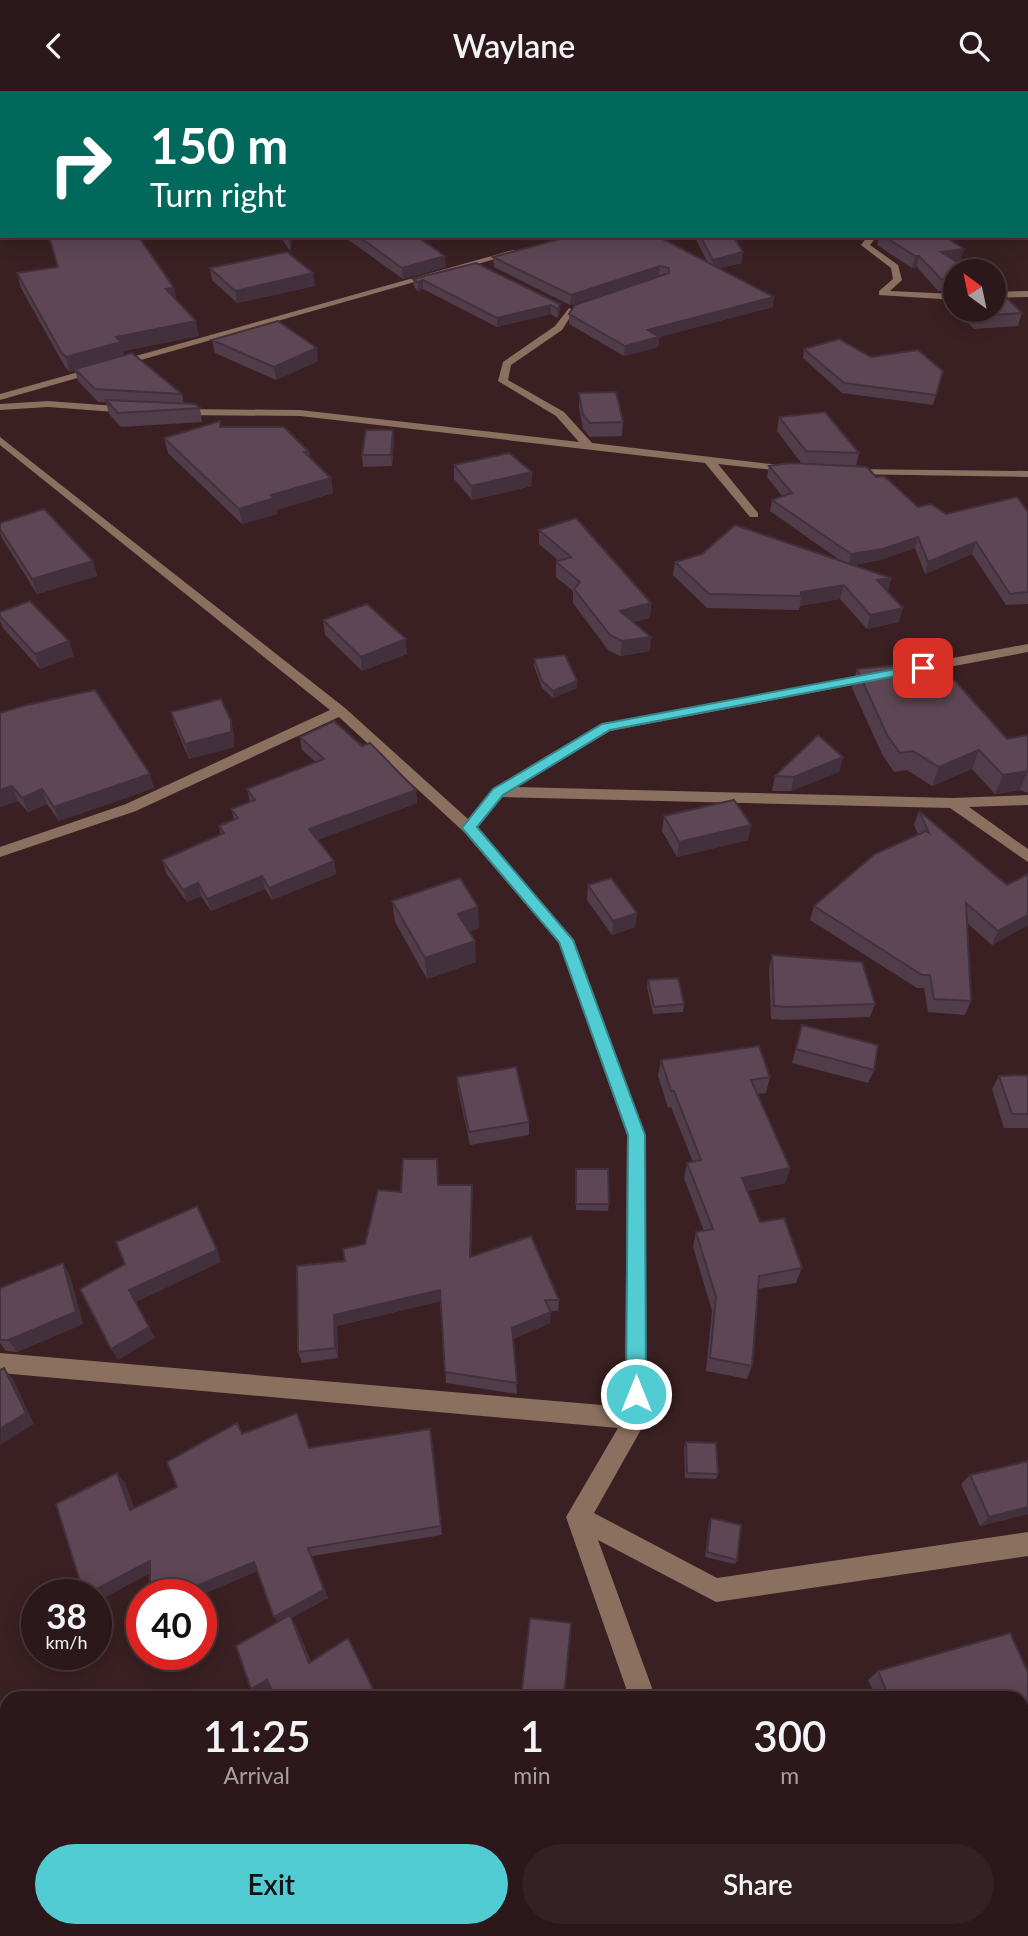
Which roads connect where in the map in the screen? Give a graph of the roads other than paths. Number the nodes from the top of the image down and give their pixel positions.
1 (871, 238) edge
2 (533, 248) edge
3 (474, 264) junction
4 (484, 270) edge
5 (1028, 294) edge
6 (1006, 295) edge
7 (943, 296) edge
8 (581, 307) edge
9 (0, 397) edge
10 (0, 407) edge
11 (144, 411) edge
12 (172, 412) edge
13 (0, 440) edge
14 (589, 446) junction
15 (709, 460) junction
16 (804, 471) edge
17 (843, 472) edge
18 (1028, 474) edge
19 (754, 515) dead end
20 (1028, 648) edge
21 (340, 711) junction
22 (498, 792) junction
23 (1028, 800) edge
24 (953, 803) junction
25 (469, 828) junction
26 (0, 852) edge
27 (1028, 857) edge
28 (0, 1363) edge
29 (636, 1419) junction
30 (578, 1517) junction
31 (1028, 1544) edge
32 (633, 1691) edge

1 - 7 street
2 - 3 street
3 - 4 street
3 - 9 street
5 - 6 street
8 - 14 street
10 - 11 street
12 - 14 street
13 - 21 street
14 - 15 street
15 - 16 street
15 - 19 street
17 - 18 street
20 - 22 street
21 - 25 street
21 - 26 street
22 - 24 street
22 - 25 street
23 - 24 street
24 - 27 street
25 - 29 street
28 - 29 street
29 - 30 street
30 - 31 street
30 - 32 street

